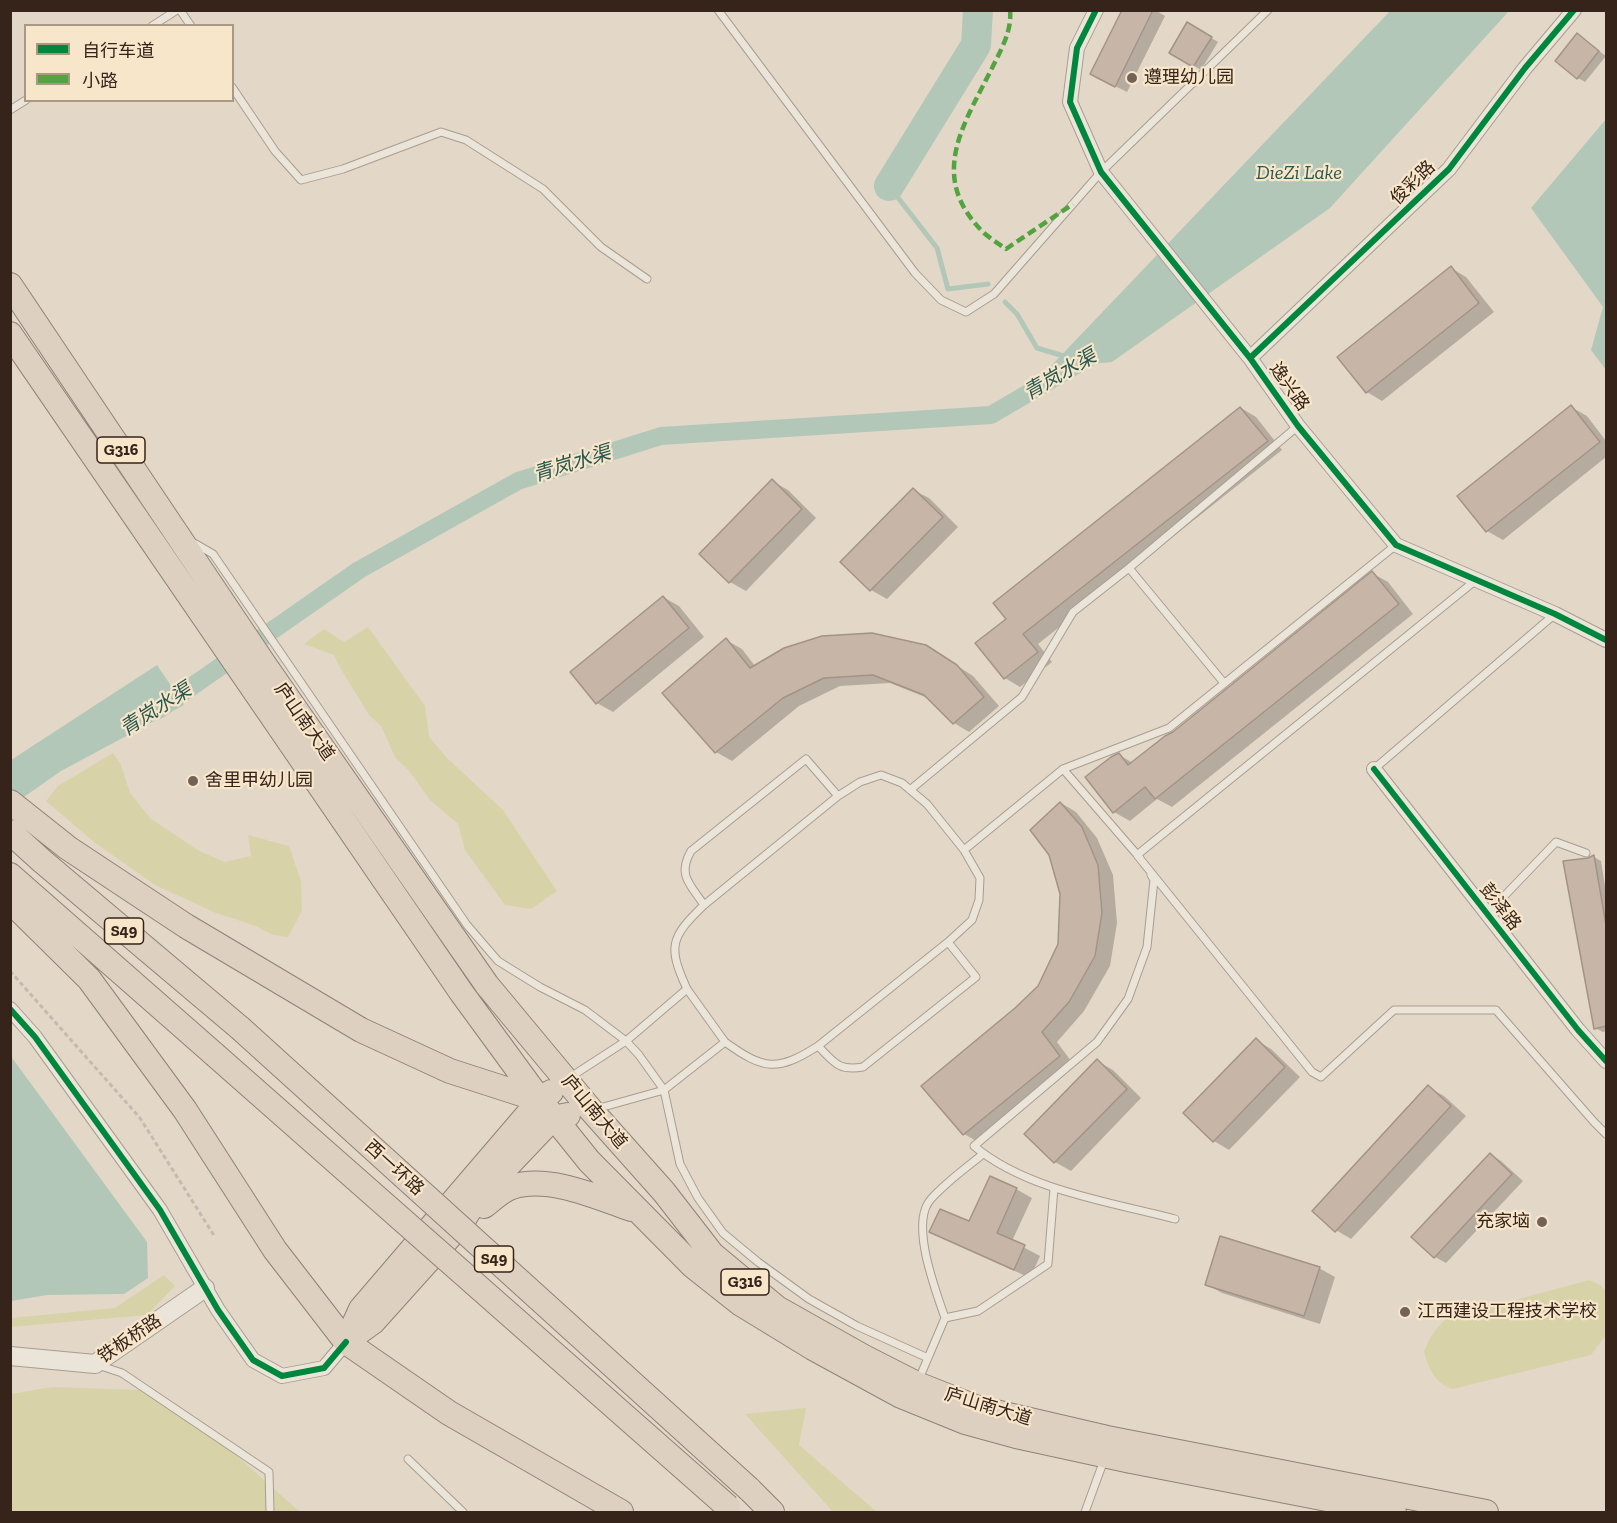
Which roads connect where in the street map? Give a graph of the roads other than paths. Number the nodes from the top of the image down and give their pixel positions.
1 (179, 10) edge
2 (718, 10) edge
3 (1096, 10) edge
4 (1268, 10) edge
5 (1574, 10) edge
6 (155, 24) edge
7 (190, 24) edge
8 (234, 90) edge
9 (24, 101) edge
10 (10, 110) edge
11 (1101, 172) junction
12 (646, 279) dead end
13 (10, 285) edge
14 (10, 334) edge
15 (1250, 358) junction
16 (1298, 426) junction
17 (1396, 545) junction
18 (1129, 568) junction
19 (1476, 580) junction
20 (1555, 614) junction
21 (230, 616) junction
22 (1606, 640) edge
23 (275, 664) junction
24 (1224, 683) junction
25 (1063, 769) junction
26 (1374, 769) joint
27 (910, 790) junction
28 (838, 796) junction
29 (10, 802) edge
30 (10, 832) edge
31 (964, 850) junction
32 (1586, 853) dead end
33 (1137, 855) junction
34 (10, 875) edge
35 (10, 901) edge
36 (704, 905) junction
37 (1487, 914) junction
38 (948, 942) junction
39 (687, 989) junction
40 (10, 1009) edge
41 (626, 1041) junction
42 (725, 1042) junction
43 (818, 1046) junction
44 (1606, 1061) edge
45 (567, 1080) junction
46 (664, 1090) junction
47 (547, 1109) junction
48 (591, 1110) junction
49 (1606, 1134) edge
50 (983, 1154) junction
51 (1054, 1188) junction
52 (638, 1211) junction
53 (1175, 1218) dead end
54 (461, 1224) junction
55 (205, 1288) junction
56 (945, 1318) junction
57 (346, 1342) junction
58 (10, 1356) edge
59 (928, 1358) junction
60 (95, 1364) junction
61 (917, 1384) junction
62 (1106, 1455) junction
63 (408, 1459) dead end
64 (731, 1510) edge
65 (270, 1512) edge
66 (463, 1512) edge
67 (621, 1512) edge
68 (772, 1512) edge
69 (1085, 1512) edge
70 (1394, 1512) edge
71 (1486, 1512) edge

1 - 6 lane
1 - 7 lane
2 - 11 lane
3 - 11 street, 逸兴路
4 - 11 lane
5 - 15 street, 俊彩路
8 - 12 lane
9 - 10 lane
11 - 15 street, 逸兴路
13 - 21 highway, 庐山南大道 / G316
14 - 21 highway, 庐山南大道 / G316
15 - 16 street, 逸兴路
16 - 17 street, 逸兴路
16 - 18 lane
17 - 19 street, 逸兴路
17 - 24 lane
18 - 24 lane
18 - 27 lane
19 - 20 street, 逸兴路
19 - 33 lane
20 - 22 street, 逸兴路
20 - 26 lane
21 - 23 highway, 庐山南大道 / G316
21 - 47 highway, 庐山南大道 / G316
23 - 41 lane
23 - 45 highway, 庐山南大道 / G316
24 - 25 lane
25 - 31 lane
25 - 33 lane
26 - 37 street, 彭泽路
27 - 28 lane
27 - 31 lane
28 - 36 lane
28 - 36 lane
29 - 47 highway
30 - 68 highway, 西一环路 / S49, bridge
31 - 38 lane
32 - 37 lane
33 - 49 lane
33 - 50 lane
34 - 64 highway, 西一环路 / S49, bridge
35 - 57 highway
36 - 39 lane
37 - 44 street, 彭泽路
38 - 43 lane
38 - 43 lane
39 - 41 lane
39 - 42 lane
40 - 55 street
41 - 45 lane
41 - 46 lane
42 - 43 lane
42 - 46 lane
45 - 47 highway
45 - 48 highway, 庐山南大道 / G316
46 - 48 lane
46 - 59 lane
47 - 48 highway
47 - 52 highway, 庐山南大道 / G316
47 - 54 highway
47 - 57 highway
48 - 61 highway, 庐山南大道 / G316
50 - 51 lane
50 - 56 lane
51 - 53 lane
51 - 56 lane
52 - 54 highway
52 - 62 highway, 庐山南大道 / G316
54 - 57 highway
55 - 57 street
55 - 60 street, 铁板桥路
56 - 59 lane
57 - 67 highway
58 - 60 street, 铁板桥路
59 - 61 lane
60 - 65 lane
61 - 71 highway, 庐山南大道 / G316
62 - 69 lane
62 - 70 highway, 庐山南大道 / G316
63 - 66 lane

